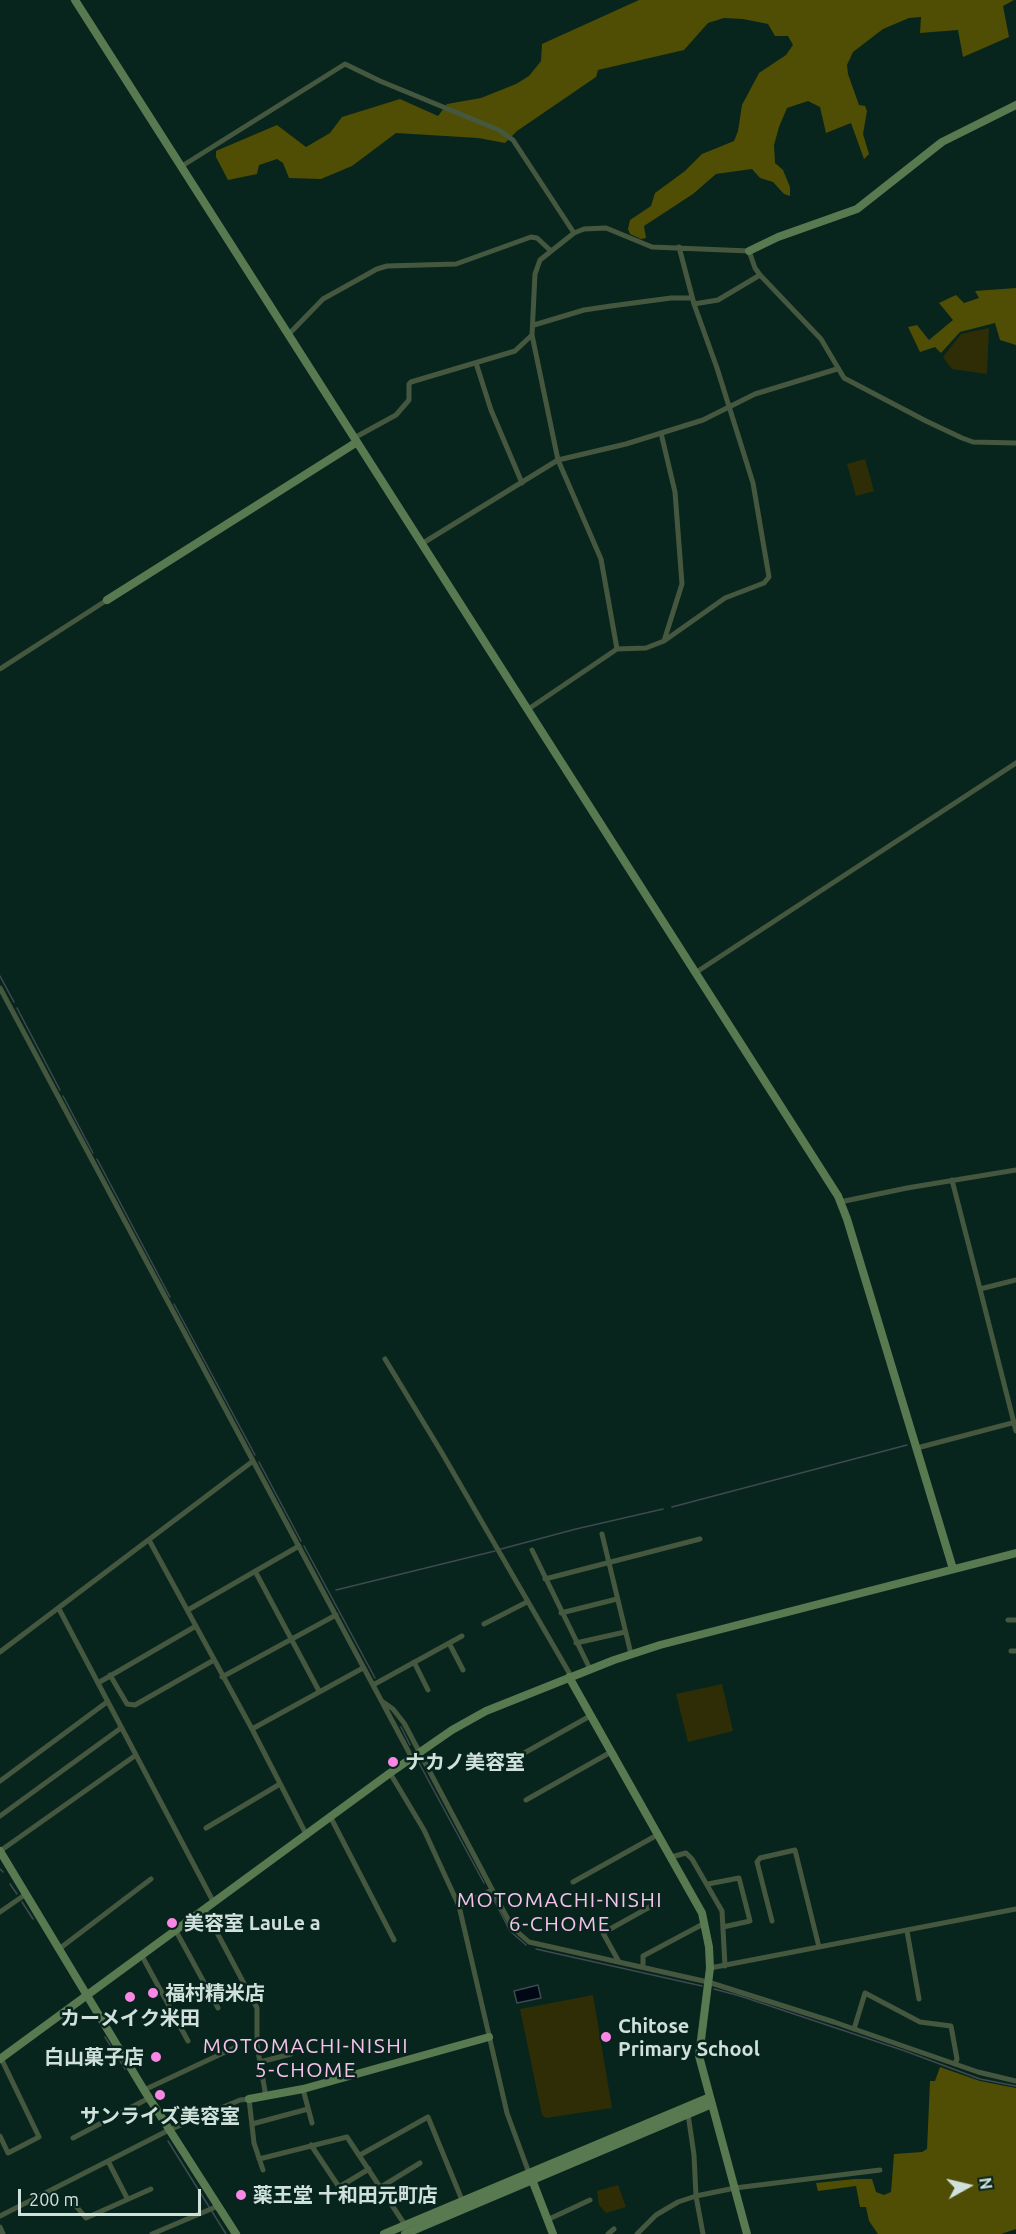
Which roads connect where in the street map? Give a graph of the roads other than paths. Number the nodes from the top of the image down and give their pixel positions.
1 (75, 0) edge
2 (1016, 105) edge
3 (182, 166) junction
4 (574, 233) junction
5 (679, 247) junction
6 (551, 251) junction
7 (749, 251) junction
8 (760, 275) junction
9 (693, 301) junction
10 (534, 325) junction
11 (288, 334) junction
12 (532, 335) junction
13 (476, 363) junction
14 (837, 369) junction
15 (729, 408) junction
16 (662, 433) junction
17 (355, 440) junction
18 (1016, 443) edge
19 (558, 460) junction
20 (522, 483) junction
21 (423, 543) junction
22 (107, 600) joint
23 (664, 641) junction
24 (617, 649) junction
25 (0, 669) edge
26 (527, 710) junction
27 (1016, 763) edge
28 (695, 973) junction
29 (0, 988) edge
30 (1016, 1170) edge
31 (952, 1180) junction
32 (840, 1202) junction
33 (1016, 1280) edge
34 (980, 1289) junction
35 (385, 1359) dead end
36 (1015, 1423) edge
37 (1016, 1431) edge
38 (917, 1448) junction
39 (253, 1461) junction
40 (602, 1534) dead end
41 (700, 1539) dead end
42 (149, 1540) junction
43 (299, 1546) junction
44 (532, 1550) dead end
45 (1016, 1553) edge
46 (608, 1563) junction
47 (953, 1569) junction
48 (255, 1571) junction
49 (545, 1579) junction
50 (617, 1599) junction
51 (527, 1602) junction
52 (59, 1609) junction
53 (188, 1610) junction
54 (561, 1613) junction
55 (336, 1615) junction
56 (1008, 1620) dead end
57 (1016, 1620) edge
58 (484, 1624) dead end
59 (196, 1626) junction
60 (626, 1632) junction
61 (462, 1636) dead end
62 (291, 1639) junction
63 (449, 1643) junction
64 (576, 1643) junction
65 (0, 1652) edge
66 (631, 1654) junction
67 (214, 1659) junction
68 (414, 1662) junction
69 (363, 1668) junction
70 (590, 1669) junction
71 (463, 1670) dead end
72 (111, 1675) junction
73 (222, 1677) junction
74 (570, 1677) junction
75 (98, 1683) junction
76 (373, 1685) junction
77 (428, 1690) dead end
78 (319, 1691) junction
79 (107, 1702) junction
80 (590, 1716) junction
81 (121, 1728) junction
82 (252, 1729) junction
83 (611, 1752) junction
84 (136, 1755) junction
85 (416, 1756) junction
86 (503, 1766) dead end
87 (390, 1773) junction
88 (0, 1780) edge
89 (280, 1784) junction
90 (526, 1800) dead end
91 (0, 1815) edge
92 (331, 1818) junction
93 (206, 1828) dead end
94 (658, 1834) junction
95 (306, 1836) junction
96 (0, 1851) edge
97 (672, 1857) junction
98 (152, 1879) dead end
99 (573, 1882) dead end
100 (708, 1884) junction
101 (492, 1890) junction
102 (26, 1894) junction
103 (214, 1903) junction
104 (656, 1904) dead end
105 (459, 1906) junction
106 (1016, 1909) edge
107 (205, 1910) junction
108 (0, 1912) edge
109 (772, 1921) dead end
110 (705, 1923) junction
111 (723, 1927) junction
112 (176, 1931) junction
113 (907, 1931) junction
114 (394, 1940) dead end
115 (819, 1947) junction
116 (59, 1949) junction
117 (142, 1956) junction
118 (619, 1962) junction
119 (725, 1965) junction
120 (643, 1966) junction
121 (710, 1968) junction
122 (708, 1982) junction
123 (88, 1996) junction
124 (919, 1999) dead end
125 (218, 2008) dead end
126 (854, 2029) junction
127 (489, 2037) junction
128 (188, 2041) dead end
129 (236, 2047) dead end
130 (291, 2054) dead end
131 (1, 2059) edge
132 (260, 2062) junction
133 (955, 2064) junction
134 (1016, 2081) edge
135 (303, 2089) junction
136 (144, 2090) junction
137 (266, 2097) junction
138 (149, 2098) junction
139 (249, 2099) junction
140 (711, 2101) junction
141 (308, 2109) junction
142 (688, 2114) junction
143 (312, 2123) dead end
144 (252, 2124) junction
145 (169, 2130) junction
146 (0, 2136) edge
147 (73, 2138) dead end
148 (311, 2145) junction
149 (360, 2155) junction
150 (259, 2159) junction
151 (108, 2161) junction
152 (420, 2163) dead end
153 (369, 2169) junction
154 (263, 2170) dead end
155 (880, 2170) dead end
156 (531, 2177) junction
157 (381, 2187) junction
158 (735, 2188) junction
159 (151, 2189) dead end
160 (696, 2196) junction
161 (127, 2198) junction
162 (71, 2200) dead end
163 (462, 2200) junction
164 (590, 2200) dead end
165 (218, 2206) junction
166 (0, 2216) edge
167 (547, 2220) junction
168 (0, 2226) edge
169 (614, 2229) dead end
170 (405, 2230) edge
171 (3, 2234) edge
172 (152, 2234) edge
173 (236, 2234) edge
174 (384, 2234) edge
175 (553, 2234) edge
176 (609, 2234) edge
177 (637, 2234) edge
178 (703, 2234) edge
179 (747, 2234) edge

1 - 3 street
2 - 7 street
3 - 4 street
3 - 11 street
4 - 5 street
4 - 6 street
5 - 7 street
5 - 9 street
6 - 10 street
6 - 11 street
7 - 8 street
8 - 9 street
8 - 14 street
9 - 10 street
9 - 15 street
10 - 12 street
11 - 17 street
12 - 13 street
12 - 19 street
13 - 17 street
13 - 20 street
14 - 15 street
14 - 18 street
15 - 16 street
15 - 23 street
16 - 19 street
16 - 23 street
17 - 21 street
17 - 22 street
19 - 20 street
19 - 24 street
20 - 21 street
21 - 26 street
22 - 25 street
23 - 24 street
24 - 26 street
26 - 28 street
27 - 28 street
28 - 32 street
29 - 39 street
30 - 31 street
31 - 32 street
31 - 34 street
32 - 38 street
33 - 34 street
34 - 36 street
35 - 51 street
36 - 37 street
36 - 38 street
38 - 47 street
39 - 42 street
39 - 43 street
40 - 46 street
41 - 46 street
42 - 52 street
42 - 53 street
43 - 48 street
43 - 55 street
44 - 49 street
45 - 47 street
46 - 49 street
46 - 50 street
47 - 66 street
48 - 53 street
48 - 62 street
49 - 54 street
50 - 54 street
50 - 60 street
51 - 58 street
51 - 74 street
52 - 65 street
52 - 75 street
53 - 59 street
54 - 64 street
55 - 62 street
55 - 69 street
56 - 57 street
59 - 67 street
59 - 72 street
60 - 64 street
60 - 66 street
61 - 63 street
62 - 73 street
62 - 78 street
63 - 68 street
63 - 71 street
64 - 70 street
66 - 70 street
67 - 72 street
67 - 73 street
68 - 76 street
68 - 77 street
69 - 76 street
69 - 78 street
70 - 74 street
72 - 75 street
73 - 82 street
74 - 80 street
74 - 85 street
75 - 79 street
76 - 85 street
78 - 82 street
79 - 81 street
79 - 88 street
80 - 83 street
80 - 86 street
81 - 84 street
81 - 91 street
82 - 89 street
83 - 90 street
83 - 94 street
84 - 96 street
84 - 103 street
85 - 87 street
85 - 101 street
87 - 92 street
87 - 105 street
89 - 93 street
89 - 95 street
92 - 95 street
92 - 114 street
94 - 97 street
94 - 99 street
95 - 103 street
96 - 102 street
97 - 100 street
97 - 110 street
98 - 116 street
100 - 111 street
100 - 111 street
101 - 105 street
101 - 118 street
102 - 108 street
102 - 116 street
103 - 107 street
104 - 118 street
105 - 127 street
106 - 113 street
107 - 112 street
107 - 132 street
109 - 115 street
110 - 120 street
110 - 121 street
111 - 119 street
112 - 117 street
112 - 125 street
113 - 115 street
113 - 124 street
115 - 119 street
116 - 123 street
117 - 123 street
117 - 128 street
118 - 120 street
119 - 121 street
120 - 122 street
121 - 122 street
122 - 126 street
122 - 140 street
123 - 131 street
123 - 136 street
126 - 133 street
126 - 133 street
127 - 135 street
127 - 156 street
129 - 136 street
130 - 132 street
131 - 146 street
132 - 137 street
133 - 134 street
135 - 137 street
135 - 141 street
136 - 138 street
137 - 139 street
138 - 145 street
138 - 147 street
139 - 144 street
139 - 145 street
140 - 142 street
140 - 156 street
140 - 158 street
141 - 143 street
141 - 144 street
142 - 156 street
142 - 160 street
144 - 150 street
145 - 151 street
145 - 165 street
148 - 149 street
148 - 150 street
148 - 153 street
149 - 153 street
149 - 163 street
150 - 154 street
151 - 161 street
151 - 166 street
152 - 157 street
153 - 157 street
155 - 158 street
156 - 163 street
156 - 167 street
156 - 170 street
157 - 170 street
158 - 160 street
158 - 179 street
159 - 161 street
160 - 177 street
160 - 178 street
161 - 162 street
163 - 170 street
164 - 167 street
165 - 172 street
165 - 173 street
167 - 175 street
168 - 171 street
169 - 176 street
170 - 174 street

